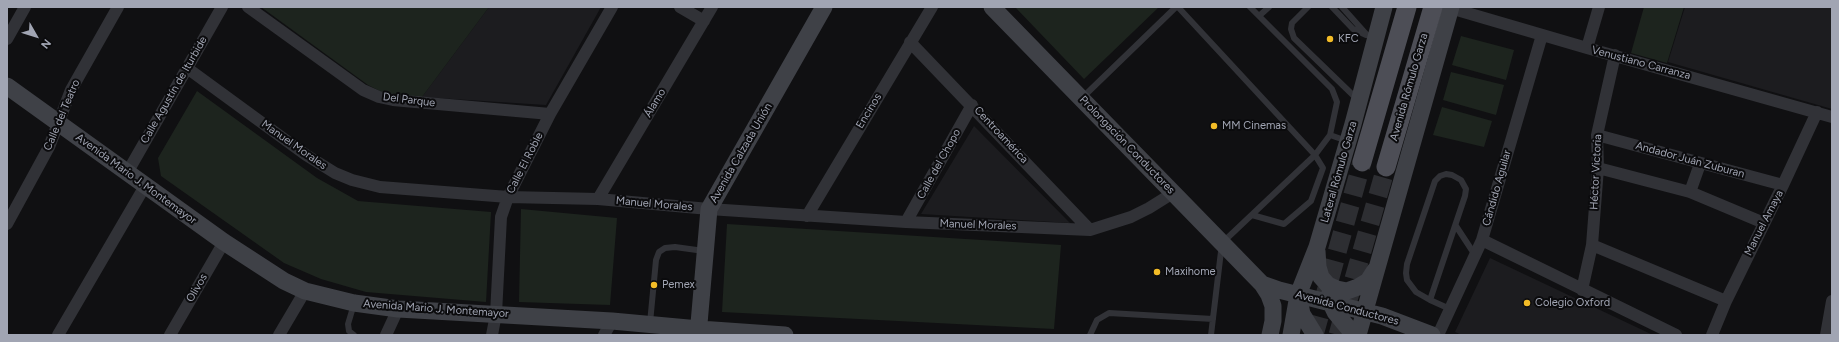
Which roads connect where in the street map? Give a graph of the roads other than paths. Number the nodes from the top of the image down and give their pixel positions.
1 (25, 7) edge
2 (118, 7) edge
3 (222, 7) edge
4 (248, 7) edge
5 (612, 7) edge
6 (680, 7) edge
7 (712, 7) edge
8 (824, 7) edge
9 (932, 7) edge
10 (992, 7) edge
11 (1177, 7) edge
12 (1250, 7) edge
13 (1269, 7) edge
14 (1308, 7) edge
15 (1332, 7) edge
16 (1342, 7) edge
17 (1384, 7) edge
18 (1407, 7) edge
19 (1445, 7) edge
20 (1598, 7) edge
21 (1259, 16) junction
22 (704, 21) junction
23 (1542, 35) junction
24 (1372, 36) junction
25 (7, 38) edge
26 (910, 42) junction
27 (1587, 48) junction
28 (1615, 55) junction
29 (187, 68) junction
30 (7, 86) edge
31 (1082, 98) junction
32 (1359, 101) junction
33 (972, 105) junction
34 (1817, 112) junction
35 (550, 114) junction
36 (1832, 117) edge
37 (59, 123) junction
38 (1330, 135) junction
39 (1597, 135) junction
40 (1348, 142) junction
41 (1315, 155) junction
42 (1362, 162) tunnel mouth
43 (1700, 164) junction
44 (1386, 167) tunnel mouth
45 (1598, 168) junction
46 (127, 173) junction
47 (1783, 185) junction
48 (145, 186) junction
49 (1690, 192) junction
50 (1172, 193) junction
51 (508, 197) junction
52 (598, 199) junction
53 (709, 209) junction
54 (1252, 215) junction
55 (808, 216) junction
56 (906, 222) junction
57 (1764, 223) junction
58 (7, 224) edge
59 (1456, 226) junction
60 (1090, 230) junction
61 (1482, 240) junction
62 (224, 242) junction
63 (1222, 243) junction
64 (1592, 245) junction
65 (704, 251) junction
66 (1475, 256) junction
67 (1378, 266) junction
68 (1314, 269) junction
69 (1262, 284) junction
70 (1279, 290) junction
71 (1582, 290) junction
72 (305, 291) junction
73 (1298, 295) junction
74 (1430, 300) junction
75 (1726, 301) junction
76 (1832, 301) edge
77 (1330, 302) junction
78 (354, 303) junction
79 (398, 309) junction
80 (1450, 309) junction
81 (1365, 311) junction
82 (496, 314) junction
83 (1213, 319) junction
84 (650, 324) junction
85 (608, 328) edge
86 (698, 332) edge
87 (766, 334) edge
88 (58, 335) edge
89 (170, 335) edge
90 (279, 335) edge
91 (354, 335) edge
92 (386, 335) edge
93 (492, 335) edge
94 (785, 335) edge
95 (1090, 335) edge
96 (1211, 335) edge
97 (1270, 335) edge
98 (1291, 335) edge
99 (1315, 335) edge
100 (1354, 335) edge
101 (1358, 335) edge
102 (1432, 335) edge
103 (1438, 335) edge
104 (1676, 335) edge
105 (1712, 335) edge
106 (1826, 335) edge

1 - 25 street
2 - 37 street, Calle del Teatro
3 - 29 street, Calle Agustín de Iturbide
4 - 35 street, Del Parque
5 - 35 street, Calle El Roble
6 - 22 street
7 - 22 street, Álamo
8 - 53 main road, Avenida Calzada Unión
9 - 26 street, Encinos
10 - 31 main road, Prolongación Conductores
11 - 31 lane
11 - 41 lane
12 - 21 lane
13 - 21 lane
14 - 32 lane
15 - 24 lane
16 - 24 lane
17 - 24 main road, Lateral Rómulo Garza
18 - 42 main road
19 - 23 street, Venustiano Carranza
19 - 44 main road, Avenida Rómulo Garza
19 - 67 main road
20 - 27 street
21 - 38 lane
22 - 52 street, Álamo
23 - 27 street, Venustiano Carranza
23 - 61 street, Cándido Aguilar
24 - 32 main road, Lateral Rómulo Garza
26 - 33 street, Centroamérica
26 - 55 street, Encinos
27 - 28 street, Venustiano Carranza
28 - 34 street, Venustiano Carranza
28 - 39 street, Héctor Victoria
29 - 46 street, Calle Agustín de Iturbide
29 - 51 street, Manuel Morales
30 - 37 main road, Avenida Mario J. Montemayor
31 - 50 main road, Prolongación Conductores
32 - 40 main road, Lateral Rómulo Garza
33 - 56 street, Calle del Chopo
33 - 60 street, Centroamérica
34 - 36 street, Venustiano Carranza
34 - 47 street, Manuel Amaya
35 - 51 street, Calle El Roble
37 - 46 main road, Avenida Mario J. Montemayor
37 - 58 street, Calle del Teatro
38 - 40 lane
38 - 41 lane
39 - 43 street, Andador Juán Zuburan
39 - 45 street, Héctor Victoria
40 - 68 main road, Lateral Rómulo Garza
41 - 54 lane
41 - 54 lane
43 - 47 street, Andador Juán Zuburan
43 - 49 street
45 - 49 street
45 - 64 street, Héctor Victoria
46 - 48 main road, Avenida Mario J. Montemayor
47 - 57 street, Manuel Amaya
48 - 62 main road, Avenida Mario J. Montemayor
48 - 88 street
49 - 57 street
50 - 60 street, Manuel Morales
50 - 63 main road, Prolongación Conductores
51 - 52 street, Manuel Morales
51 - 82 street, Calle El Roble
52 - 53 street, Manuel Morales
53 - 55 street, Manuel Morales
53 - 65 main road, Avenida Calzada Unión
54 - 63 lane
55 - 56 street, Manuel Morales
56 - 60 street, Manuel Morales
57 - 75 street, Manuel Amaya
59 - 66 lane
59 - 74 lane
59 - 74 lane
61 - 66 street, Cándido Aguilar
61 - 71 street
62 - 72 main road, Avenida Mario J. Montemayor
62 - 89 street, Olivos
63 - 69 main road, Prolongación Conductores
63 - 83 lane
64 - 71 street, Héctor Victoria
64 - 75 street
65 - 84 lane
65 - 86 main road, Avenida Calzada Unión
66 - 80 street, Cándido Aguilar
67 - 68 main road
67 - 81 main road
68 - 70 main road
68 - 73 main road
68 - 77 main road
69 - 70 main road, Avenida Conductores
69 - 97 main road
70 - 73 main road, Avenida Conductores
71 - 104 street
72 - 78 main road, Avenida Mario J. Montemayor
72 - 90 street
73 - 77 main road, Avenida Conductores
73 - 98 main road
73 - 99 main road
74 - 80 lane
75 - 105 street, Manuel Amaya
76 - 106 street
77 - 81 main road, Avenida Conductores
77 - 100 main road
78 - 79 main road, Avenida Mario J. Montemayor
78 - 91 lane
79 - 82 main road, Avenida Mario J. Montemayor
79 - 92 street
80 - 103 street, Cándido Aguilar
81 - 101 main road
81 - 102 main road, Avenida Conductores
82 - 85 main road, Avenida Mario J. Montemayor
82 - 93 street, Calle El Roble
83 - 95 lane
83 - 96 lane
84 - 85 main road, Avenida Mario J. Montemayor
84 - 86 main road, Avenida Mario J. Montemayor
86 - 87 main road, Avenida Mario J. Montemayor
87 - 94 main road, Avenida Mario J. Montemayor

